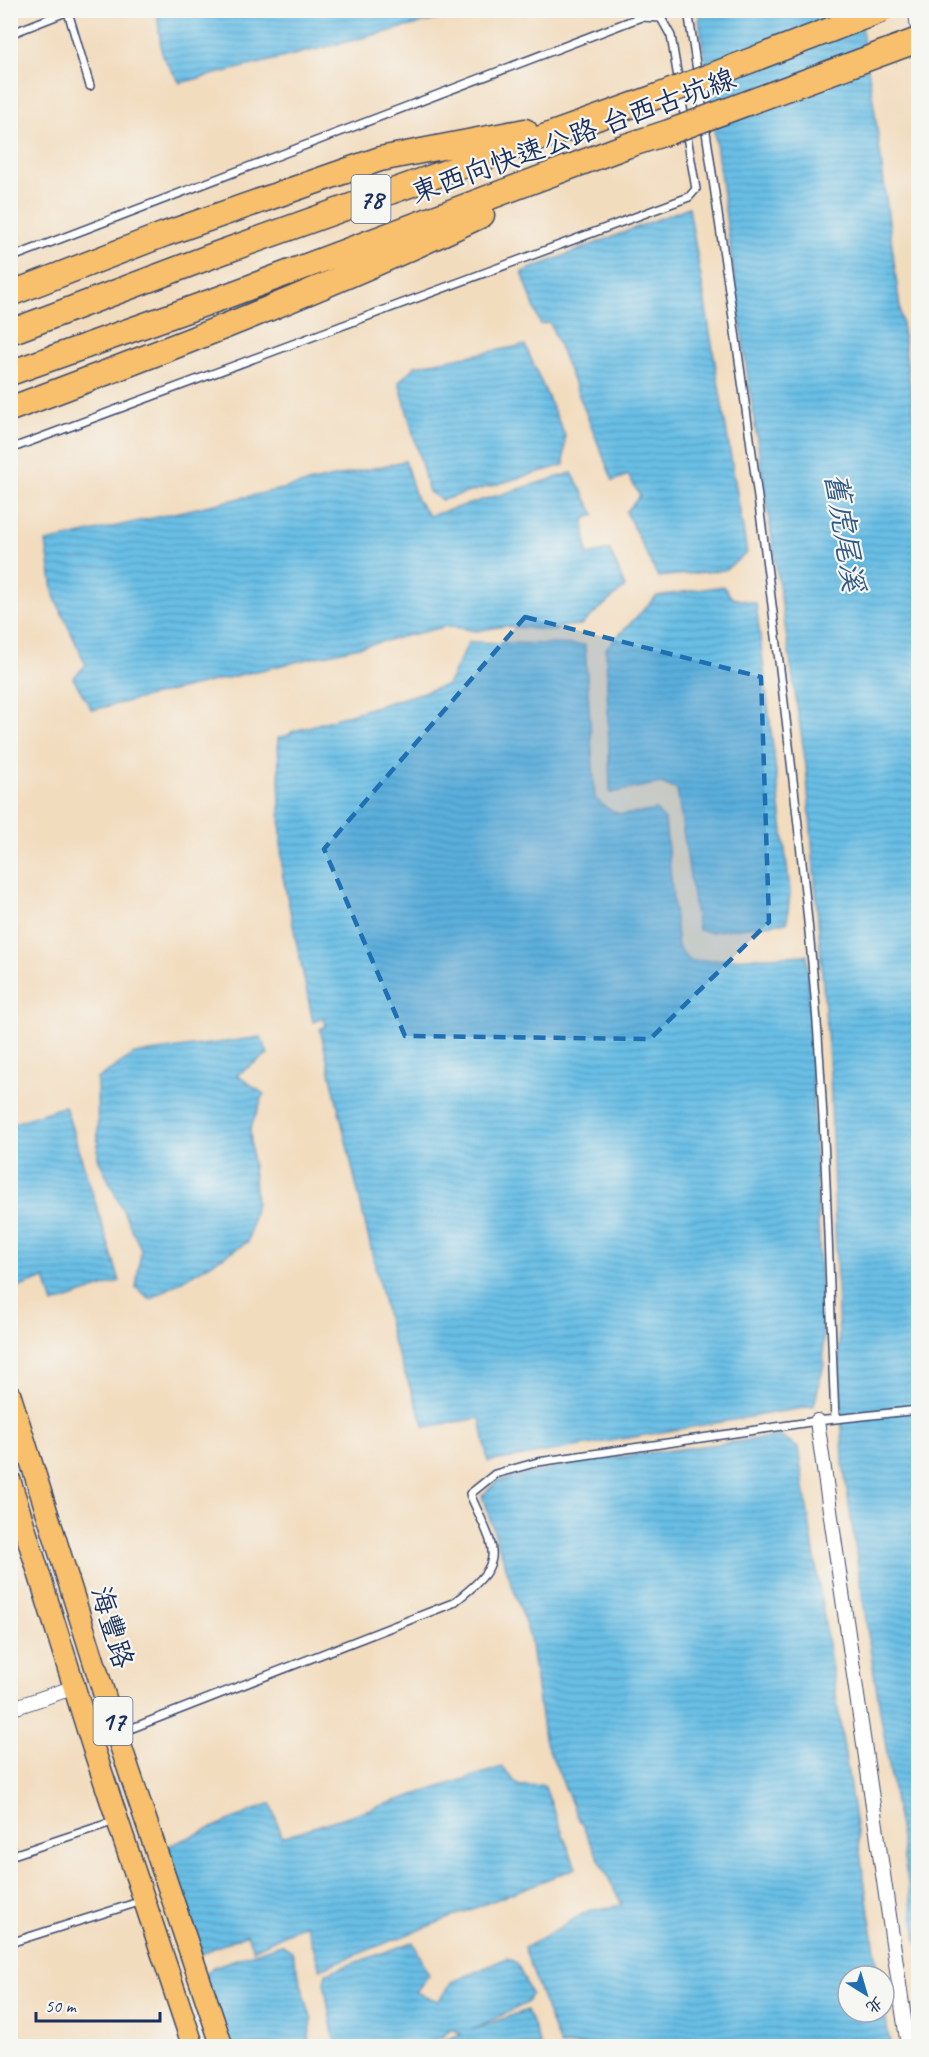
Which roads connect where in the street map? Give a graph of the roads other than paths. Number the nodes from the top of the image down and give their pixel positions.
1 (688, 10) edge
2 (882, 10) edge
3 (916, 10) edge
4 (70, 11) edge
5 (918, 30) edge
6 (10, 34) edge
7 (918, 40) edge
8 (90, 86) dead end
9 (601, 117) junction
10 (626, 146) junction
11 (10, 258) edge
12 (10, 294) edge
13 (10, 332) edge
14 (10, 373) edge
15 (10, 409) edge
16 (10, 450) edge
17 (10, 1395) edge
18 (918, 1410) edge
19 (835, 1418) junction
20 (817, 1421) junction
21 (10, 1481) edge
22 (75, 1687) junction
23 (10, 1709) edge
24 (117, 1735) junction
25 (92, 1744) junction
26 (118, 1820) junction
27 (10, 1856) edge
28 (145, 1900) junction
29 (10, 1943) edge
30 (194, 2046) edge
31 (222, 2046) edge
32 (908, 2046) edge

1 - 19 lane
2 - 9 highway, 東西向快速公路 台西古坑線 / 78, bridge
3 - 5 street
4 - 6 lane
4 - 8 lane
7 - 10 highway, 東西向快速公路 台西古坑線 / 78, bridge
9 - 12 highway
9 - 13 highway, 東西向快速公路 台西古坑線 / 78
10 - 14 highway, 東西向快速公路 台西古坑線 / 78
10 - 15 highway
11 - 16 lane
17 - 24 main road, 海豐路 / 17
18 - 19 lane
19 - 20 lane
20 - 24 lane
20 - 32 street
21 - 22 main road, 海豐路 / 17
22 - 23 street
22 - 25 main road, 海豐路 / 17
24 - 25 lane
24 - 31 main road, 海豐路 / 17
25 - 26 main road, 海豐路 / 17
26 - 27 lane
26 - 28 main road, 海豐路 / 17
28 - 29 lane
28 - 30 main road, 海豐路 / 17

